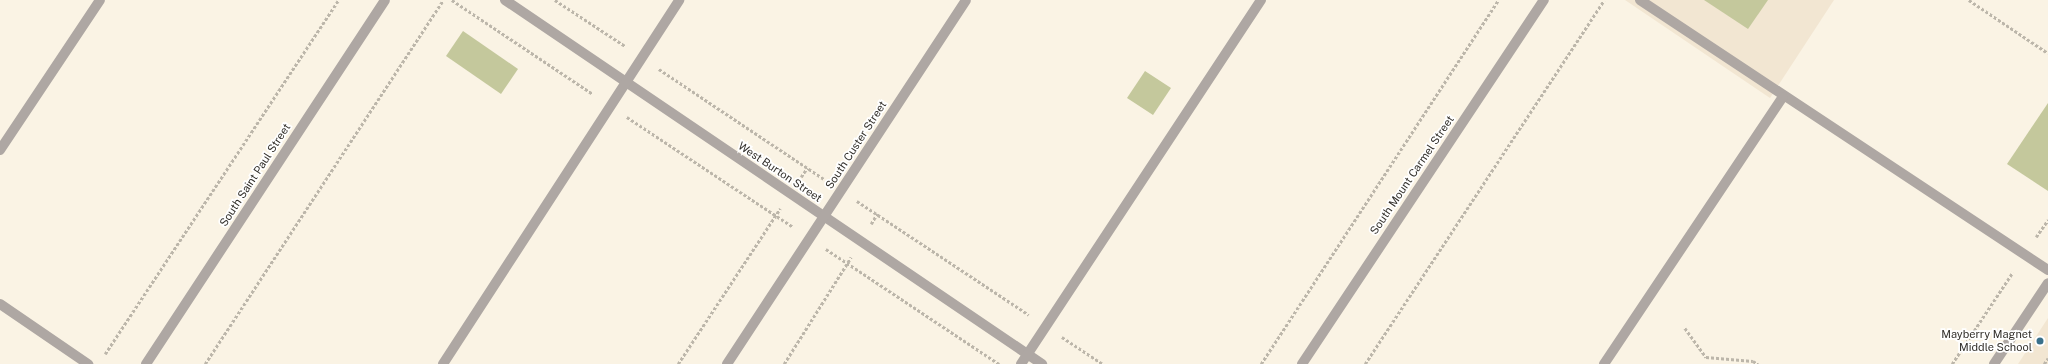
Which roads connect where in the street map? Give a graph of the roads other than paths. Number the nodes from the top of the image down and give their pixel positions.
1 (100, 0) edge
2 (385, 0) edge
3 (505, 0) edge
4 (679, 0) edge
5 (966, 0) edge
6 (1261, 0) edge
7 (1544, 0) edge
8 (1640, 0) edge
9 (626, 82) junction
10 (1784, 97) junction
11 (0, 150) edge
12 (823, 216) junction
13 (2048, 270) edge
14 (2047, 288) edge
15 (0, 304) edge
16 (1027, 354) junction
17 (88, 364) edge
18 (146, 364) edge
19 (443, 364) edge
20 (727, 364) edge
21 (1021, 364) edge
22 (1042, 364) edge
23 (1302, 364) edge
24 (1604, 364) edge
25 (1994, 364) edge

1 - 11 street
2 - 18 street, South Saint Paul Street
3 - 9 street, West Burton Street
4 - 9 street
5 - 12 street, South Custer Street
6 - 16 street
7 - 23 street, South Mount Carmel Street
8 - 10 street
9 - 12 street, West Burton Street
9 - 19 street
10 - 13 street
10 - 24 street
12 - 16 street, West Burton Street
12 - 20 street, South Custer Street
14 - 25 street
15 - 17 street
16 - 21 street
16 - 22 street, West Burton Street

